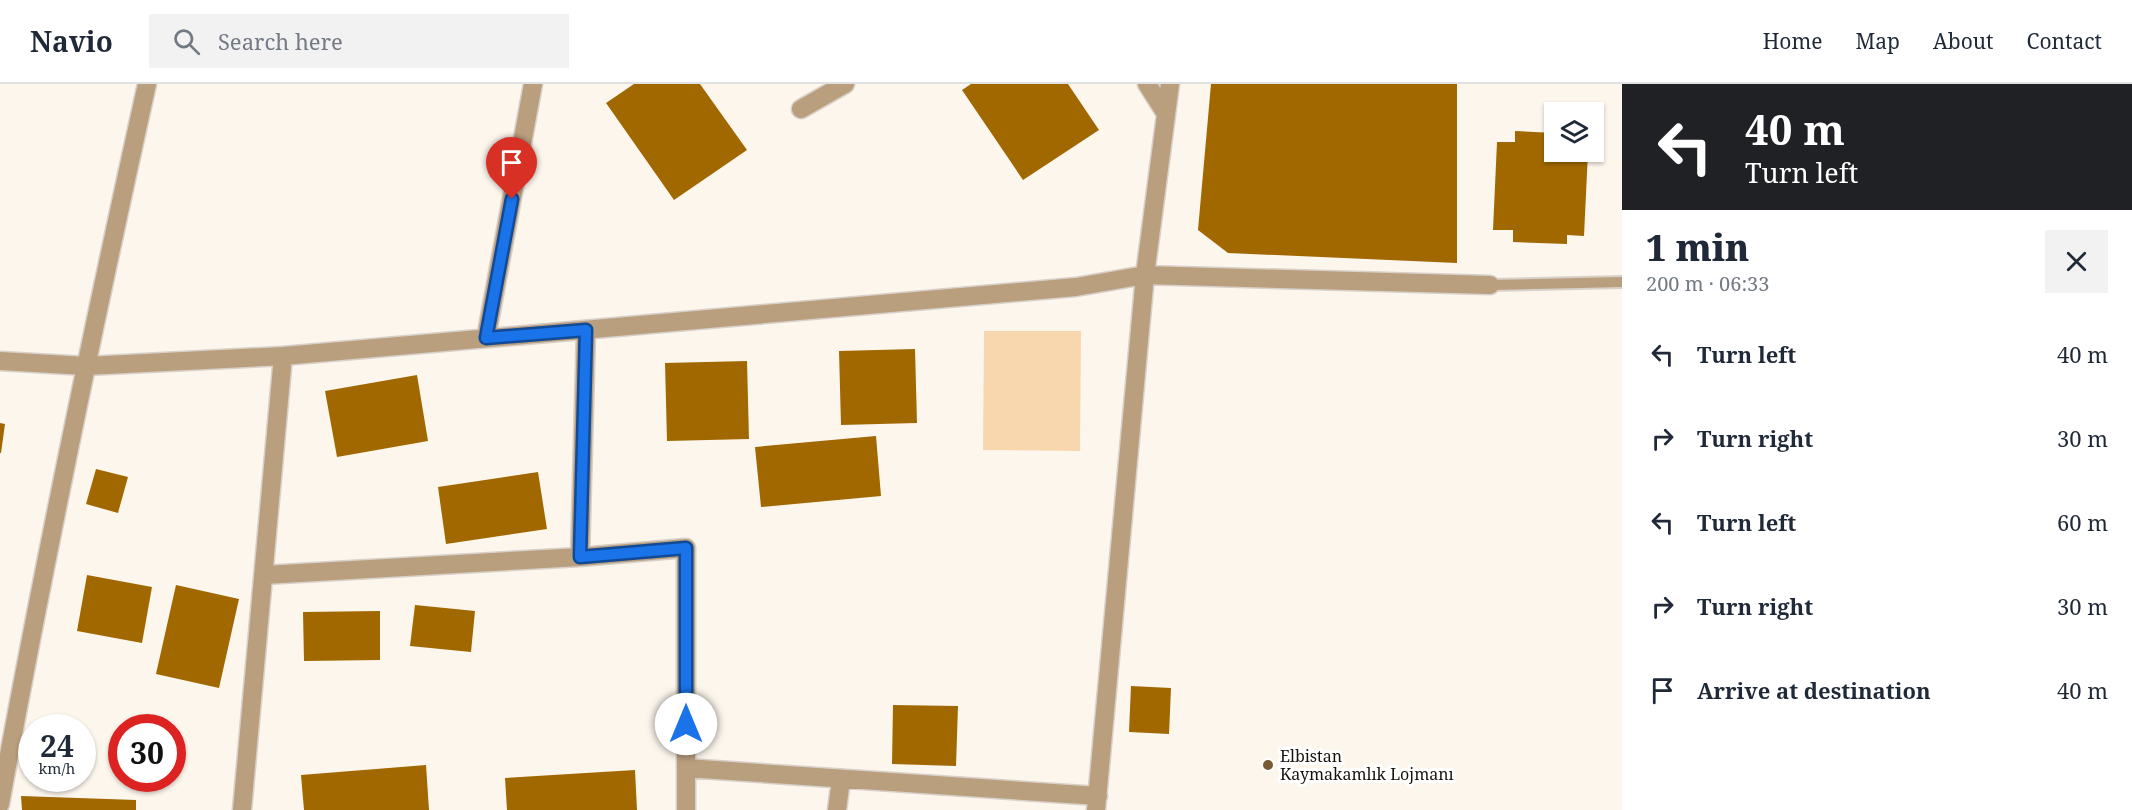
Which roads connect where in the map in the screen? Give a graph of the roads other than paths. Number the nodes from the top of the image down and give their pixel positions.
1 (147, 84) edge
2 (533, 84) edge
3 (845, 84) edge
4 (1147, 84) edge
5 (1170, 84) edge
6 (801, 110) dead end
7 (1166, 114) junction
8 (1145, 275) junction
9 (1622, 282) edge
10 (1490, 285) joint
11 (586, 330) junction
12 (486, 338) junction
13 (283, 356) junction
14 (0, 361) edge
15 (86, 366) junction
16 (580, 557) junction
17 (264, 575) junction
18 (686, 768) junction
19 (841, 779) junction
20 (1097, 803) edge
21 (0, 804) edge
22 (242, 810) edge
23 (686, 810) edge
24 (837, 810) edge

1 - 15 street
2 - 12 street
3 - 6 street
4 - 7 street
5 - 7 street
7 - 8 street
8 - 10 street
8 - 11 street
8 - 20 street
9 - 10 lane
11 - 12 street
11 - 16 street
12 - 13 street
13 - 15 street
13 - 17 street
14 - 15 street
15 - 21 street
16 - 17 street
16 - 18 street
17 - 22 street
18 - 19 street
18 - 23 street
19 - 20 street
19 - 24 street

